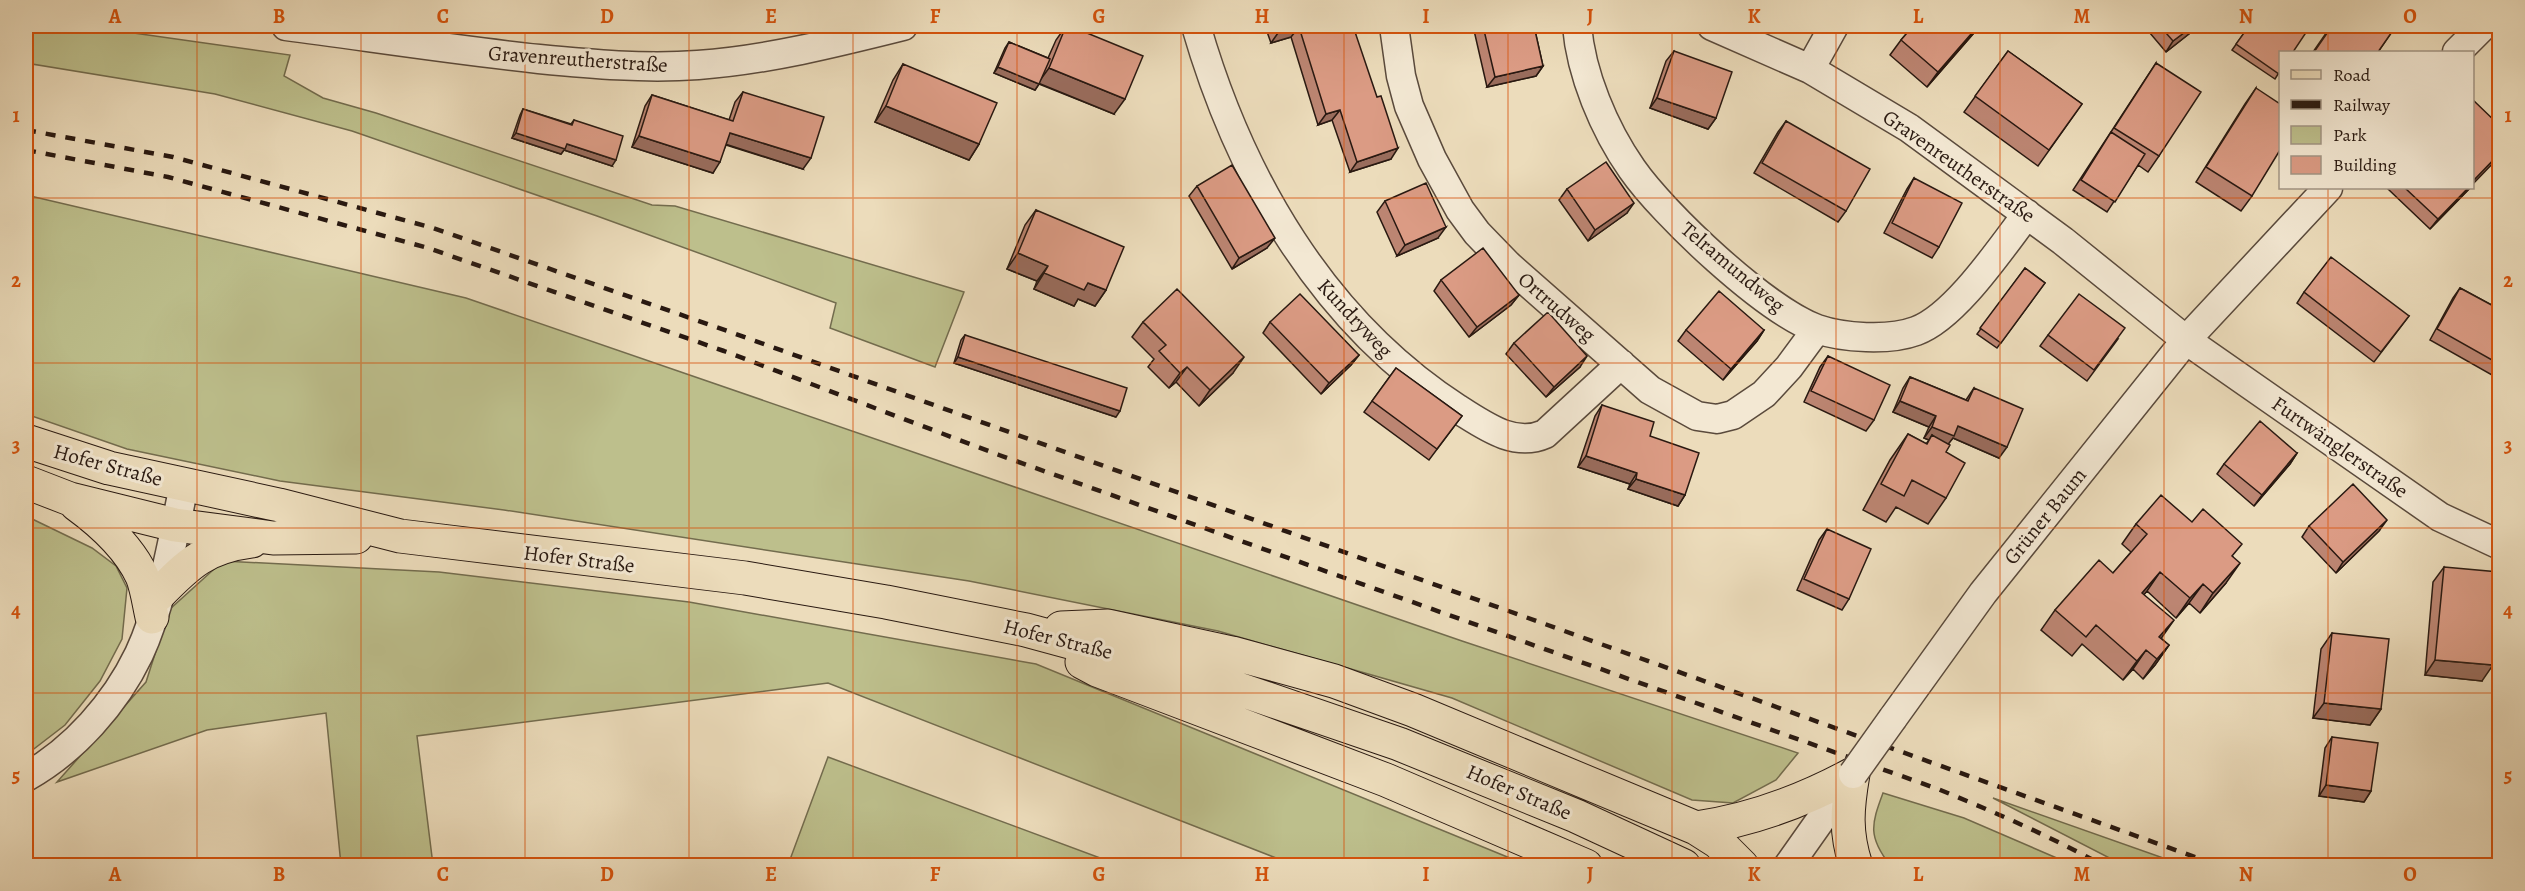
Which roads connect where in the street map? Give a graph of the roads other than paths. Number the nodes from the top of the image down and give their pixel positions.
1 (286, 26) edge
2 (903, 26) edge
3 (1196, 26) edge
4 (1395, 26) edge
5 (1577, 26) edge
6 (1712, 26) edge
7 (1834, 26) edge
8 (828, 35) edge
9 (1810, 69) junction
10 (2327, 189) edge
11 (2027, 214) junction
12 (1817, 329) junction
13 (2186, 340) junction
14 (1622, 364) junction
15 (26, 441) edge
16 (26, 482) edge
17 (184, 485) junction
18 (70, 499) junction
19 (175, 525) junction
20 (400, 536) junction
21 (273, 538) junction
22 (2499, 544) edge
23 (155, 606) junction
24 (1026, 630) junction
25 (1853, 774) junction
26 (26, 777) edge
27 (1696, 828) junction
28 (1740, 863) edge
29 (1586, 866) edge
30 (1684, 866) edge
31 (1788, 866) edge
32 (1856, 866) edge

1 - 8 street, Gravenreutherstraße
2 - 8 street, Gravenreutherstraße
3 - 14 street, Kundryweg
4 - 14 street, Ortrudweg
5 - 12 street, Telramundweg
6 - 9 street, Gravenreutherstraße
7 - 9 street
9 - 11 street, Gravenreutherstraße
10 - 13 street, Grüner Baum
11 - 12 street, Telramundweg
11 - 13 street, Gravenreutherstraße
12 - 14 street, Ortrudweg
13 - 22 street, Furtwänglerstraße
13 - 25 street, Grüner Baum, bridge
15 - 17 main road, Hofer Straße
16 - 18 main road, Hofer Straße
17 - 19 street
17 - 20 main road, Hofer Straße
18 - 19 main road, Hofer Straße
18 - 23 main road
19 - 21 main road, Hofer Straße
19 - 23 street
20 - 21 main road, Hofer Straße
20 - 24 main road, Hofer Straße
21 - 23 main road
23 - 26 street
24 - 27 main road
24 - 29 main road
24 - 30 main road, Hofer Straße
25 - 27 main road
25 - 31 street, Grüner Baum
25 - 32 main road
27 - 28 main road

